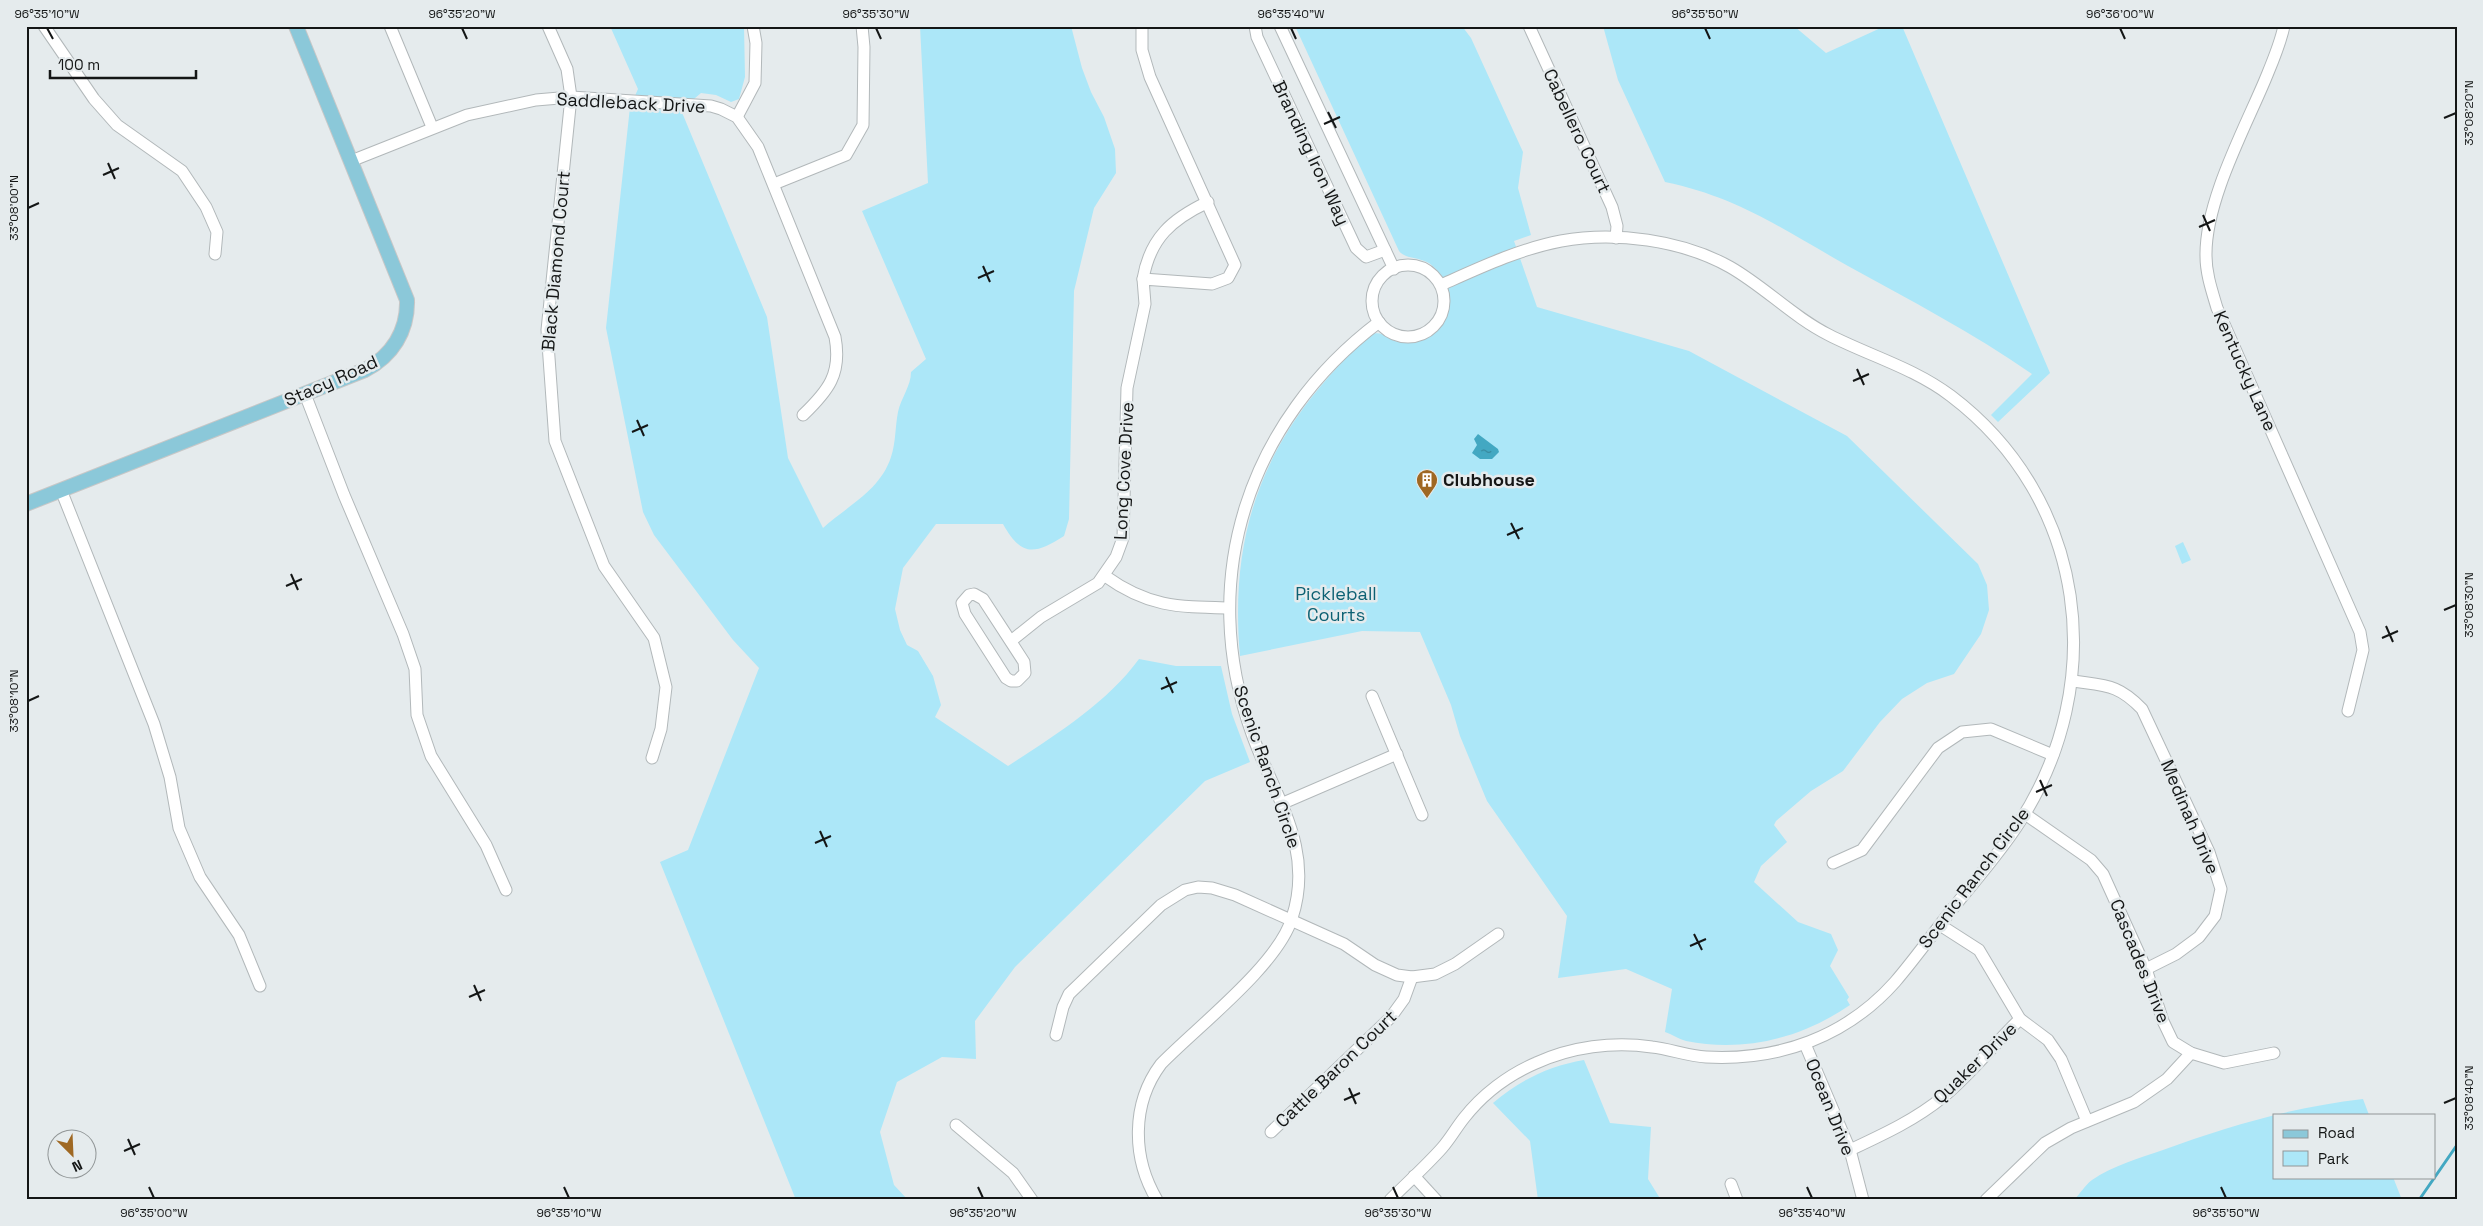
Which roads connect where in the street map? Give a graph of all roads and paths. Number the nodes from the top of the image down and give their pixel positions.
1 (44, 26) edge
2 (296, 26) edge
3 (390, 26) edge
4 (548, 26) edge
5 (753, 26) edge
6 (862, 26) edge
7 (1142, 26) edge
8 (1255, 26) edge
9 (1280, 26) edge
10 (1529, 26) edge
11 (2284, 26) edge
12 (571, 97) junction
13 (737, 117) junction
14 (432, 127) junction
15 (351, 161) junction
16 (774, 184) junction
17 (1208, 202) junction
18 (1616, 238) junction
19 (1385, 250) junction
20 (216, 254) dead end
21 (1394, 269) junction
22 (1143, 279) junction
23 (1441, 285) junction
24 (1379, 322) junction
25 (305, 394) junction
26 (803, 415) dead end
27 (61, 490) junction
28 (26, 504) edge
29 (1105, 576) junction
30 (1229, 608) junction
31 (1010, 641) junction
32 (2073, 681) junction
33 (1372, 696) dead end
34 (2348, 711) dead end
35 (1397, 754) junction
36 (2053, 756) junction
37 (652, 758) dead end
38 (1281, 804) junction
39 (2025, 814) junction
40 (1422, 815) dead end
41 (1833, 863) dead end
42 (506, 890) dead end
43 (1292, 920) junction
44 (1940, 925) junction
45 (1498, 934) dead end
46 (2146, 969) junction
47 (1412, 977) junction
48 (260, 986) dead end
49 (2020, 1018) junction
50 (1056, 1035) dead end
51 (1805, 1044) junction
52 (2191, 1052) junction
53 (2274, 1053) dead end
54 (2087, 1121) junction
55 (956, 1126) dead end
56 (1271, 1132) dead end
57 (1850, 1150) junction
58 (1414, 1176) junction
59 (1731, 1184) dead end
60 (1032, 1200) edge
61 (1157, 1200) edge
62 (1390, 1200) edge
63 (1436, 1200) edge
64 (1737, 1200) edge
65 (1863, 1200) edge
66 (1986, 1200) edge

1 - 20 street
2 - 15 main road, Stacy Road
3 - 14 street
4 - 12 street, Black Diamond Court
5 - 13 street
6 - 16 street
7 - 17 street
8 - 19 street, Branding Iron Way
9 - 19 street
10 - 18 street, Cabellero Court
11 - 34 street, Kentucky Lane
12 - 13 street, Saddleback Drive
12 - 14 street, Saddleback Drive
12 - 37 street, Black Diamond Court
13 - 16 street, Saddleback Drive
14 - 15 street, Saddleback Drive
15 - 25 main road, Stacy Road
16 - 26 street, Saddleback Drive
17 - 22 street, Long Cove Drive
17 - 22 street
18 - 23 street, Scenic Ranch Circle
18 - 32 street, Scenic Ranch Circle
19 - 21 street
21 - 23 street
21 - 24 street
22 - 29 street, Long Cove Drive
23 - 24 street
24 - 30 street, Scenic Ranch Circle
25 - 27 main road, Stacy Road
25 - 42 street
27 - 28 main road, Stacy Road
27 - 48 street
29 - 30 street
29 - 31 street, Long Cove Drive
30 - 38 street, Scenic Ranch Circle
31 - 31 street
32 - 36 street, Scenic Ranch Circle
32 - 46 street, Medinah Drive
33 - 35 street
35 - 38 street
35 - 40 street
36 - 39 street, Scenic Ranch Circle
36 - 41 street
38 - 43 street, Scenic Ranch Circle
39 - 44 street, Scenic Ranch Circle
39 - 46 street, Cascades Drive
43 - 47 street
43 - 50 street
43 - 61 street, Scenic Ranch Circle
44 - 49 street
44 - 51 street, Scenic Ranch Circle
45 - 47 street
46 - 52 street, Cascades Drive
47 - 56 street, Cattle Baron Court
49 - 54 street
49 - 57 street, Quaker Drive
51 - 57 street, Ocean Drive
51 - 58 street, Scenic Ranch Circle
52 - 53 street, Cascades Drive
52 - 54 street
54 - 66 street
55 - 60 street
57 - 65 street, Ocean Drive
58 - 62 street, Scenic Ranch Circle
58 - 63 street
59 - 64 street

